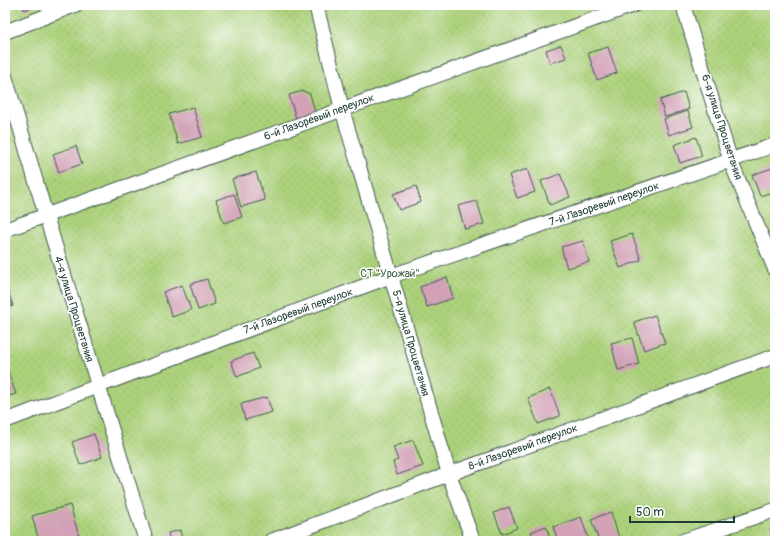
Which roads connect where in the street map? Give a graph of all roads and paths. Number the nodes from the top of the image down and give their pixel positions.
1 (75, 5) edge
2 (316, 5) edge
3 (634, 5) edge
4 (684, 5) edge
5 (5, 32) edge
6 (5, 76) edge
7 (342, 109) junction
8 (775, 146) edge
9 (731, 162) junction
10 (46, 216) junction
11 (5, 230) edge
12 (775, 269) edge
13 (391, 276) junction
14 (775, 356) edge
15 (98, 386) junction
16 (5, 421) edge
17 (449, 474) junction
18 (775, 510) edge
19 (146, 541) edge
20 (271, 541) edge
21 (473, 541) edge
22 (683, 541) edge

1 - 5 lane
2 - 7 lane, 5-я улица Процветания
3 - 7 lane, 6-й Лазоревый переулок
4 - 9 lane, 6-я улица Процветания
6 - 10 lane, 4-я улица Процветания
7 - 10 lane, 6-й Лазоревый переулок
7 - 13 lane, 5-я улица Процветания
8 - 9 lane, 7-й Лазоревый переулок
9 - 12 lane, 6-я улица Процветания
9 - 13 lane, 7-й Лазоревый переулок
10 - 11 lane, 6-й Лазоревый переулок
10 - 15 lane, 4-я улица Процветания
13 - 15 lane, 7-й Лазоревый переулок
13 - 17 lane, 5-я улица Процветания
14 - 17 lane, 8-й Лазоревый переулок
15 - 16 lane, 7-й Лазоревый переулок
15 - 19 lane, 4-я улица Процветания
17 - 20 lane, 8-й Лазоревый переулок
17 - 21 lane, 5-я улица Процветания
18 - 22 lane

